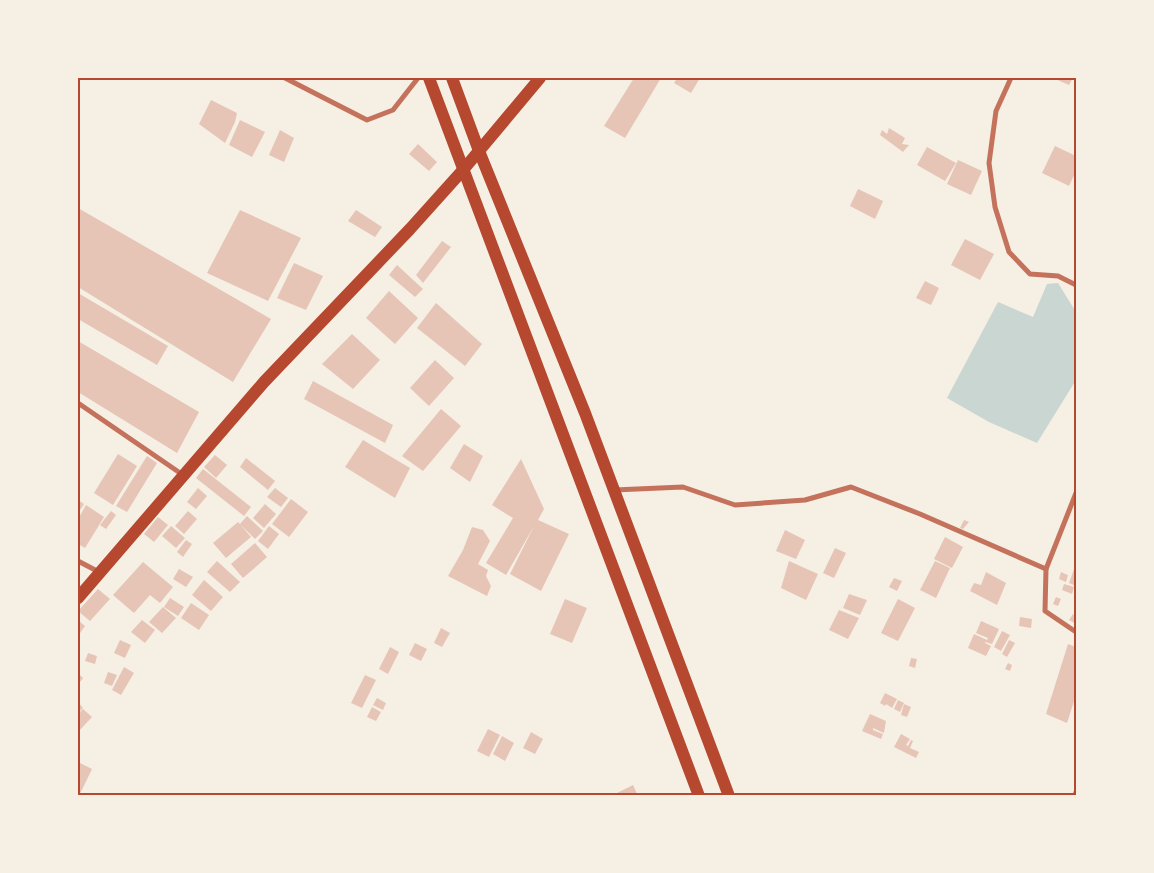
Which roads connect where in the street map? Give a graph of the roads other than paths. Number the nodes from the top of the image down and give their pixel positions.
1 (285, 78) edge
2 (418, 78) edge
3 (429, 78) edge
4 (452, 78) edge
5 (540, 78) edge
6 (1011, 78) edge
7 (479, 152) junction
8 (463, 170) junction
9 (1076, 284) edge
10 (78, 403) edge
11 (183, 475) junction
12 (614, 490) junction
13 (1076, 493) edge
14 (78, 561) edge
15 (1046, 569) junction
16 (99, 572) junction
17 (78, 598) edge
18 (1076, 632) edge
19 (1076, 792) edge
20 (699, 796) edge
21 (729, 796) edge
22 (1075, 796) edge

1 - 2 street
3 - 8 highway
4 - 7 highway
5 - 7 highway
6 - 9 street
7 - 8 highway
7 - 12 highway
8 - 11 highway
8 - 20 highway
10 - 11 street
11 - 16 highway
12 - 15 street
12 - 21 highway
13 - 15 street
14 - 16 street
15 - 18 street
16 - 17 highway
19 - 22 street

